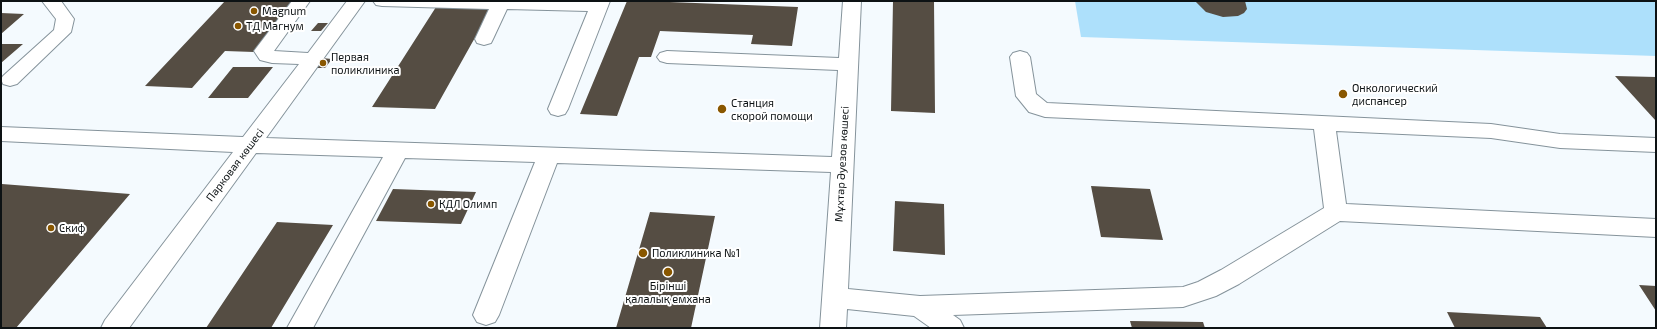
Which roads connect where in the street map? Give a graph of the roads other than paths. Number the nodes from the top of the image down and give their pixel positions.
1 (51, 1) edge
2 (301, 1) edge
3 (356, 1) edge
4 (382, 1) edge
5 (852, 1) edge
6 (502, 2) edge
7 (599, 4) edge
8 (484, 39) dead end
9 (667, 57) dead end
10 (1020, 57) dead end
11 (313, 59) junction
12 (848, 64) junction
13 (10, 80) dead end
14 (558, 109) dead end
15 (1324, 123) junction
16 (1, 134) edge
17 (249, 145) junction
18 (1656, 145) edge
19 (398, 150) junction
20 (549, 155) junction
21 (841, 165) junction
22 (1336, 212) junction
23 (1656, 228) edge
24 (836, 298) junction
25 (920, 306) junction
26 (486, 315) dead end
27 (114, 328) edge
28 (300, 328) edge
29 (834, 328) edge
30 (951, 328) edge

1 - 13 street
2 - 11 street
3 - 11 street, Парковая көшесі
4 - 6 street
5 - 12 street, Мұхтар Әуезов көшесі
6 - 7 street
6 - 8 street
7 - 14 street
9 - 12 street
10 - 15 street
11 - 17 street, Парковая көшесі
12 - 21 street, Мұхтар Әуезов көшесі
15 - 18 street
15 - 22 street
16 - 17 street
17 - 19 street
17 - 27 street, Парковая көшесі
19 - 20 street
19 - 28 street
20 - 21 street
20 - 26 street
21 - 24 street, Мұхтар Әуезов көшесі
22 - 23 street
22 - 25 street
24 - 25 street
24 - 29 street, Мұхтар Әуезов көшесі
25 - 30 street

